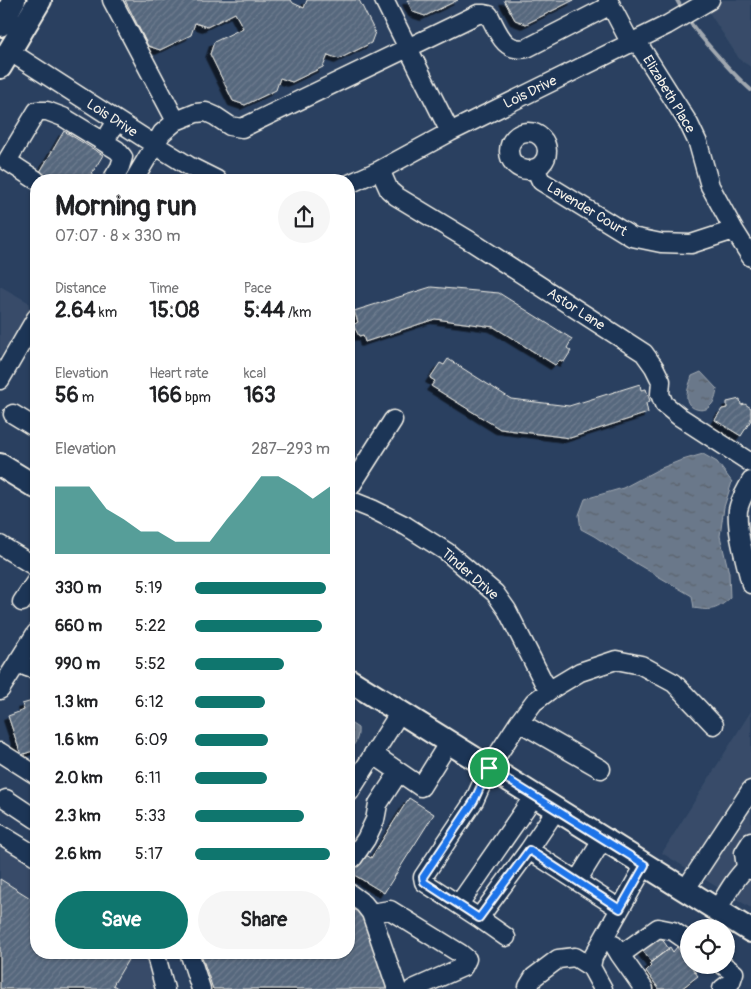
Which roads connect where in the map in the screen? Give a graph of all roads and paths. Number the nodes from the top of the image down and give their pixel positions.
1 (14, 0) edge
2 (40, 0) edge
3 (112, 0) edge
4 (384, 0) edge
5 (609, 2) edge
6 (706, 2) edge
7 (0, 24) edge
8 (633, 41) junction
9 (408, 48) junction
10 (5, 59) edge
11 (117, 121) junction
12 (176, 121) junction
13 (450, 132) junction
14 (104, 142) junction
15 (155, 145) junction
16 (535, 168) dead end
17 (380, 170) junction
18 (115, 174) edge
19 (138, 174) edge
20 (205, 174) edge
21 (30, 176) edge
22 (355, 181) edge
23 (734, 230) junction
24 (751, 257) edge
25 (30, 331) edge
26 (0, 380) edge
27 (13, 414) dead end
28 (393, 420) dead end
29 (30, 424) edge
30 (751, 463) edge
31 (0, 465) edge
32 (355, 480) edge
33 (751, 481) edge
34 (30, 483) edge
35 (355, 503) edge
36 (0, 545) edge
37 (30, 564) edge
38 (751, 584) edge
39 (30, 590) edge
40 (22, 602) dead end
41 (30, 642) edge
42 (18, 661) junction
43 (30, 668) edge
44 (355, 684) edge
45 (0, 690) edge
46 (550, 690) junction
47 (400, 712) junction
48 (520, 722) junction
49 (714, 725) dead end
50 (449, 742) junction
51 (0, 752) edge
52 (373, 754) junction
53 (489, 768) junction
54 (601, 770) dead end
55 (30, 771) edge
56 (399, 772) junction
57 (355, 783) edge
58 (751, 790) edge
59 (534, 796) junction
60 (2, 801) edge
61 (556, 810) junction
62 (30, 816) edge
63 (0, 834) edge
64 (603, 839) junction
65 (751, 842) edge
66 (529, 850) junction
67 (30, 852) edge
68 (355, 855) edge
69 (645, 865) junction
70 (749, 867) edge
71 (577, 881) junction
72 (685, 890) junction
73 (355, 898) edge
74 (459, 904) junction
75 (620, 909) junction
76 (717, 910) junction
77 (371, 913) junction
78 (479, 918) junction
79 (751, 931) edge
80 (604, 936) junction
81 (680, 936) edge
82 (506, 937) dead end
83 (620, 955) junction
84 (157, 959) edge
85 (191, 959) edge
86 (591, 967) junction
87 (730, 974) edge
88 (165, 989) edge
89 (201, 989) edge
90 (398, 989) edge
91 (413, 989) edge
92 (528, 989) edge
93 (603, 989) edge
94 (644, 989) edge
95 (722, 989) edge

1 - 7 main road
2 - 10 main road
3 - 12 street
4 - 9 street
5 - 8 street, Elizabeth Place
5 - 9 street
6 - 8 street, Lois Drive
8 - 13 street, Lois Drive
8 - 23 street, Elizabeth Place
9 - 12 street
9 - 13 street
10 - 11 street, Lois Drive
11 - 14 street
11 - 15 street, Lois Drive
12 - 15 street
13 - 17 street, Lois Drive
14 - 18 street
14 - 21 street
15 - 19 street
15 - 20 street, Lois Drive
16 - 23 street, Lavender Court
17 - 22 street, Lois Drive
17 - 30 street, Astor Lane
23 - 24 street, Elizabeth Place
25 - 26 street
27 - 29 street
28 - 32 street
31 - 34 main road
33 - 38 street
35 - 46 street, Tinder Drive
36 - 37 street
39 - 40 street
41 - 42 street
42 - 43 street
42 - 45 street
44 - 47 main road
46 - 48 street
46 - 49 street
47 - 50 main road
47 - 52 street
48 - 53 street
48 - 54 street
50 - 53 main road
50 - 56 street
51 - 55 street
52 - 56 street
52 - 57 street
53 - 59 main road
53 - 74 street
56 - 68 street
58 - 72 street
59 - 61 main road
59 - 74 street
60 - 62 street
61 - 64 main road
61 - 66 street
63 - 67 street
64 - 69 main road
64 - 71 street
65 - 70 street
66 - 71 street
66 - 78 street
69 - 72 main road
69 - 75 street
70 - 76 street
71 - 75 street
72 - 76 main road
73 - 77 street
74 - 78 street
75 - 80 street
76 - 79 main road
77 - 90 street
77 - 91 street
78 - 82 street
80 - 83 street
80 - 86 street
81 - 83 street
83 - 94 street
84 - 88 street
85 - 89 street
86 - 92 street
86 - 93 street
87 - 95 street

